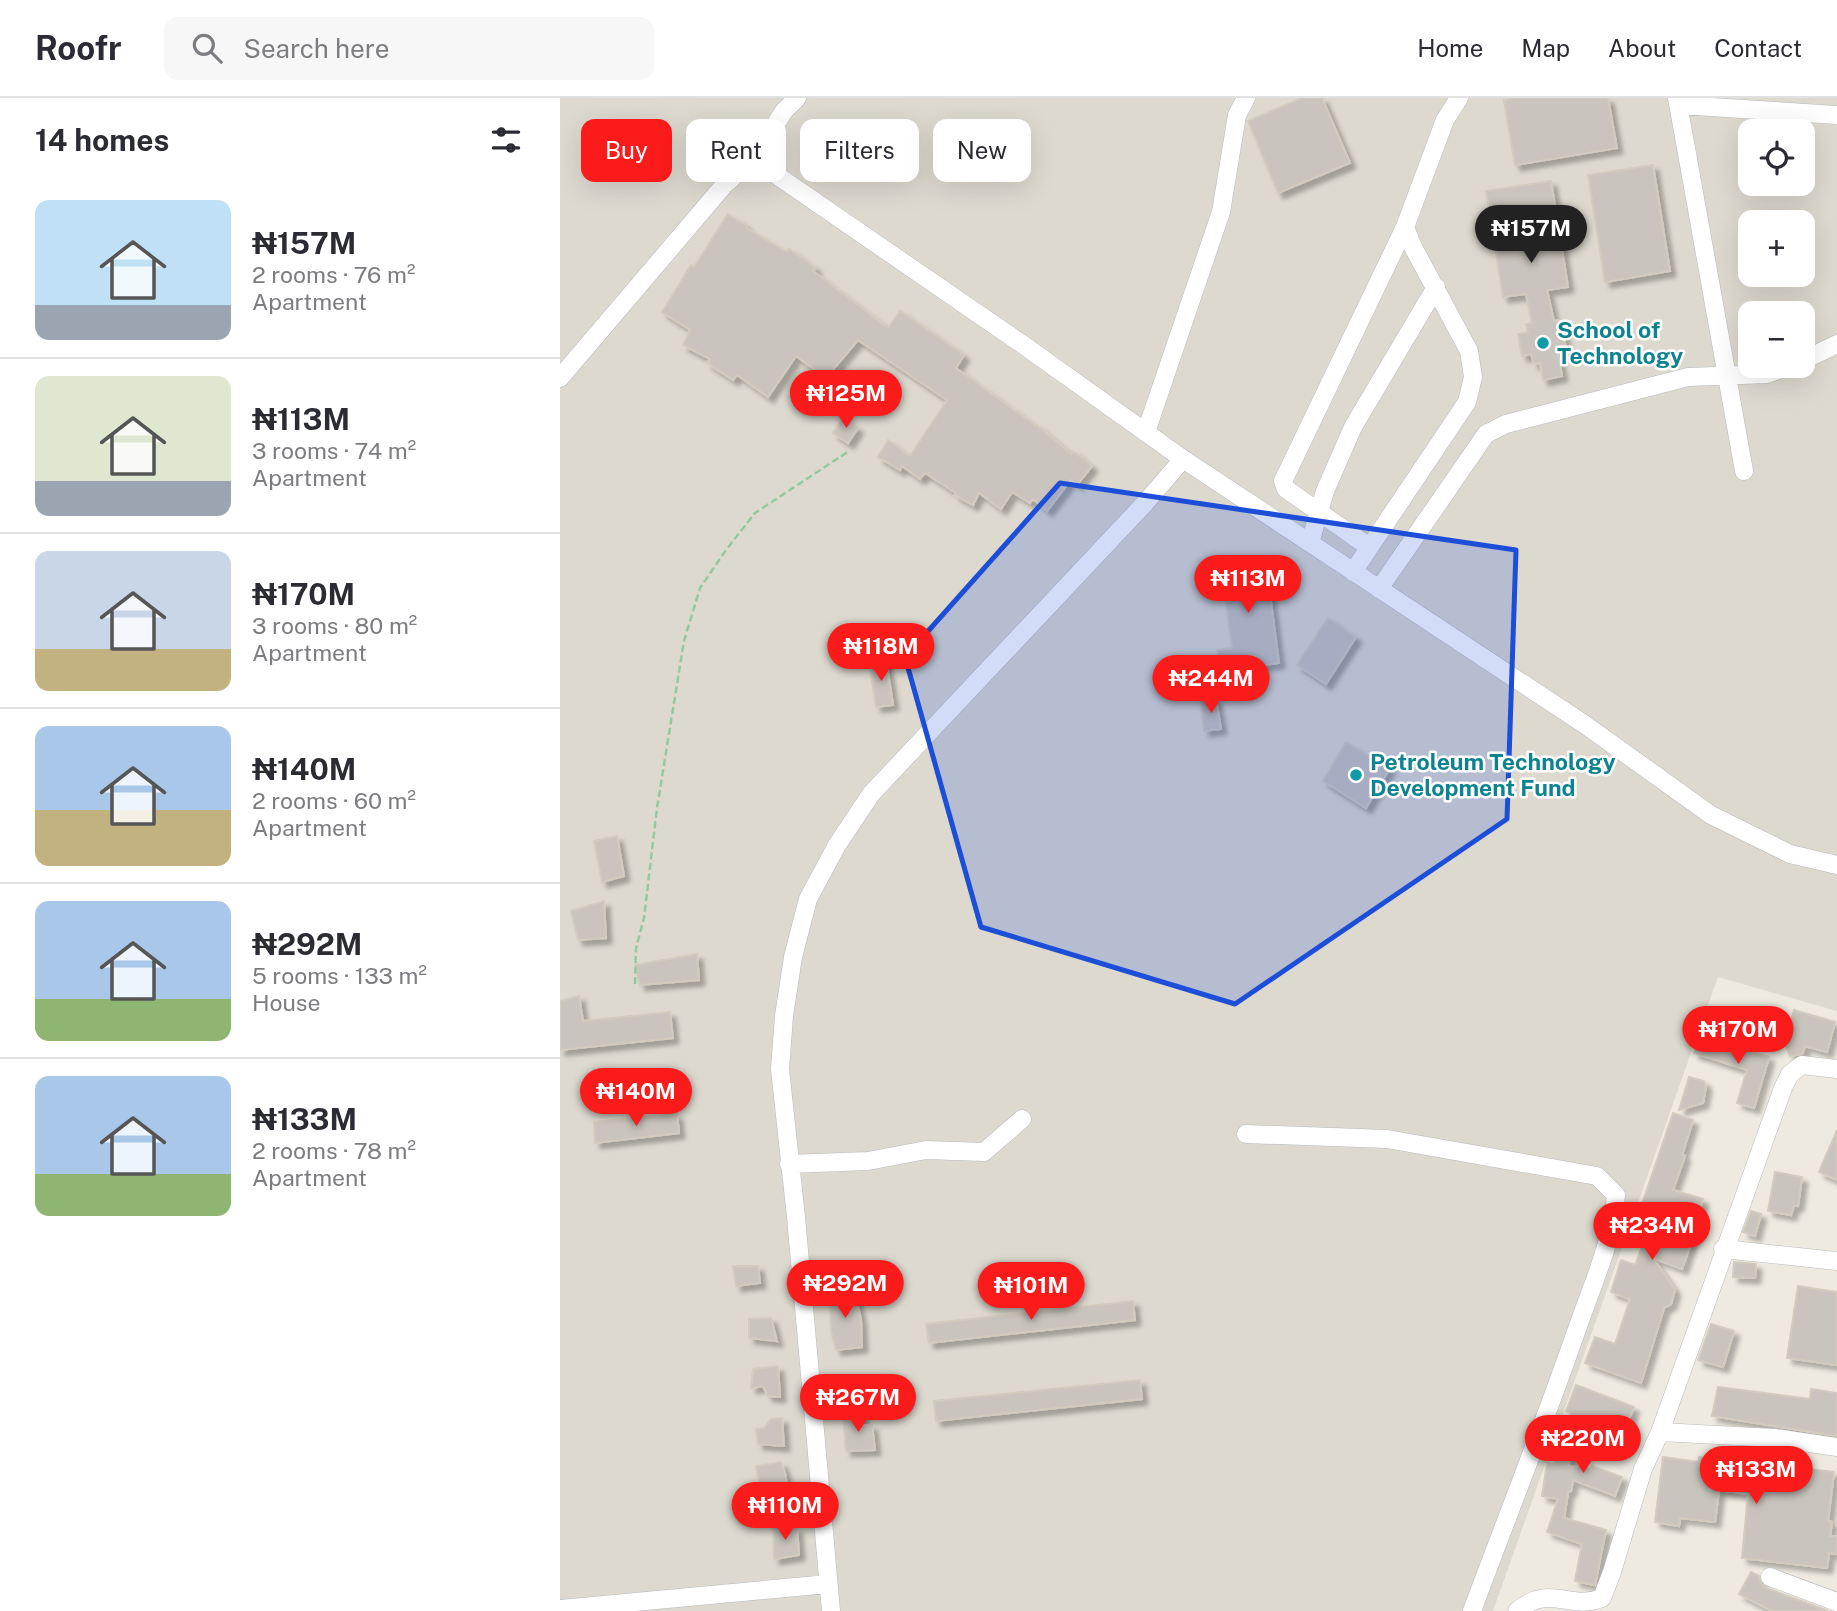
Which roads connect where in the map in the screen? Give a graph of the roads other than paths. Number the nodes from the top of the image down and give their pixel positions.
1 (797, 98) edge
2 (1246, 98) edge
3 (1459, 98) edge
4 (1679, 101) edge
5 (782, 105) edge
6 (1837, 115) edge
7 (727, 182) edge
8 (786, 182) edge
9 (1405, 227) junction
10 (1436, 286) junction
11 (1837, 344) edge
12 (1815, 354) edge
13 (1727, 374) junction
14 (1738, 374) edge
15 (560, 378) edge
16 (1146, 432) junction
17 (1183, 459) junction
18 (1744, 471) dead end
19 (1319, 512) junction
20 (1310, 543) junction
21 (1369, 547) junction
22 (1353, 572) junction
23 (1379, 589) junction
24 (1837, 865) edge
25 (1837, 1069) edge
26 (1022, 1119) dead end
27 (1246, 1134) dead end
28 (789, 1164) junction
29 (1723, 1249) junction
30 (1837, 1261) edge
31 (1660, 1432) junction
32 (1837, 1447) edge
33 (1770, 1577) dead end
34 (828, 1584) junction
35 (1837, 1602) edge
36 (560, 1609) edge
37 (831, 1611) edge
38 (1472, 1611) edge
39 (1517, 1611) edge

1 - 5 street
2 - 16 street
3 - 9 street
4 - 6 street
4 - 13 street
7 - 15 street
8 - 16 street
9 - 10 street
9 - 19 street
10 - 19 street
10 - 21 street
11 - 12 street
13 - 14 street
13 - 18 street
13 - 23 street
16 - 17 street
17 - 20 street
17 - 28 street
19 - 20 street
19 - 21 street
20 - 22 street
21 - 22 street
22 - 23 street
23 - 24 street
25 - 29 street
26 - 28 street
27 - 38 street
28 - 34 street
29 - 30 street
29 - 31 street
31 - 32 street
31 - 39 street
33 - 35 street
34 - 36 street
34 - 37 street

